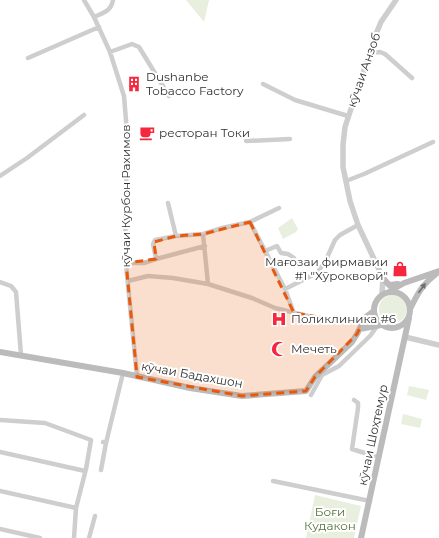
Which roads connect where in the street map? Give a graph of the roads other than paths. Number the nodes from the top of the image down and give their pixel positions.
1 (84, 0) edge
2 (113, 0) edge
3 (396, 0) edge
4 (94, 18) junction
5 (99, 28) junction
6 (110, 52) junction
7 (370, 53) junction
8 (28, 58) dead end
9 (412, 78) dead end
10 (263, 84) dead end
11 (169, 96) dead end
12 (84, 115) dead end
13 (348, 116) junction
14 (290, 139) dead end
15 (246, 140) dead end
16 (433, 142) dead end
17 (0, 176) edge
18 (346, 180) junction
19 (168, 202) dead end
20 (279, 208) dead end
21 (250, 222) junction
22 (358, 225) junction
23 (203, 234) junction
24 (176, 236) junction
25 (205, 246) junction
26 (265, 251) junction
27 (294, 258) dead end
28 (156, 260) junction
29 (126, 263) junction
30 (439, 272) edge
31 (317, 273) junction
32 (333, 278) dead end
33 (383, 278) junction
34 (0, 282) edge
35 (128, 282) junction
36 (404, 283) junction
37 (208, 284) junction
38 (285, 289) junction
39 (390, 291) junction
40 (382, 294) junction
41 (410, 309) junction
42 (374, 311) junction
43 (294, 313) junction
44 (409, 318) junction
45 (364, 320) junction
46 (379, 325) junction
47 (391, 328) junction
48 (359, 331) junction
49 (405, 336) junction
50 (439, 345) edge
51 (0, 352) edge
52 (21, 355) junction
53 (123, 373) junction
54 (137, 377) junction
55 (311, 394) dead end
56 (354, 400) dead end
57 (0, 420) edge
58 (0, 452) edge
59 (374, 456) dead end
60 (101, 470) dead end
61 (85, 472) junction
62 (273, 481) dead end
63 (0, 491) edge
64 (370, 501) junction
65 (76, 508) junction
66 (95, 516) dead end
67 (0, 529) edge
68 (40, 538) edge
69 (74, 538) edge
70 (89, 538) edge
71 (361, 538) edge

1 - 4 street, кӯчаи Курбон Рахимов
2 - 4 street
3 - 7 street, кӯчаи Анзоб
4 - 5 street, кӯчаи Курбон Рахимов
5 - 6 street, кӯчаи Курбон Рахимов
5 - 8 street
6 - 11 street
6 - 29 street, кӯчаи Курбон Рахимов
7 - 9 street
7 - 13 street, кӯчаи Анзоб
10 - 13 street
12 - 17 street
13 - 18 street, кӯчаи Анзоб
14 - 15 street
16 - 18 street
18 - 22 street, кӯчаи Анзоб
19 - 24 street
20 - 21 street
21 - 23 street
21 - 26 street
22 - 31 street
22 - 33 street, кӯчаи Анзоб
23 - 24 street
23 - 25 street
24 - 28 street
25 - 28 street
25 - 37 street
26 - 27 street
26 - 38 street
28 - 29 street
29 - 35 street, кӯчаи Курбон Рахимов
30 - 36 main road
41 -> 30 main road
31 - 32 street
31 - 38 street
33 - 36 main road
33 - 40 street
34 - 52 street
35 - 37 street
35 - 54 street, кӯчаи Курбон Рахимов
36 - 39 main road
37 - 43 street
38 - 43 street
39 - 40 main road
39 - 41 main road
40 - 42 main road
41 - 44 main road
42 - 45 main road, кӯчаи Бадахшон
42 - 46 main road
43 - 45 street
44 - 47 main road
44 - 49 main road, кӯчаи Шоҳтемур
45 - 48 main road, кӯчаи Бадахшон
46 - 47 main road
46 - 48 main road
46 - 55 street
47 - 49 main road
48 - 54 main road, кӯчаи Бадахшон
49 - 50 street
49 - 64 main road, кӯчаи Шоҳтемур
51 - 52 main road, кӯчаи Бадахшон
52 - 53 main road, кӯчаи Бадахшон
53 - 54 main road, кӯчаи Бадахшон
53 - 60 street
56 - 59 street
57 - 61 street
58 - 61 street
61 - 65 street
62 - 64 street
63 - 65 street
64 - 71 main road, кӯчаи Шоҳтемур
65 - 69 street
66 - 70 street
67 - 68 street

